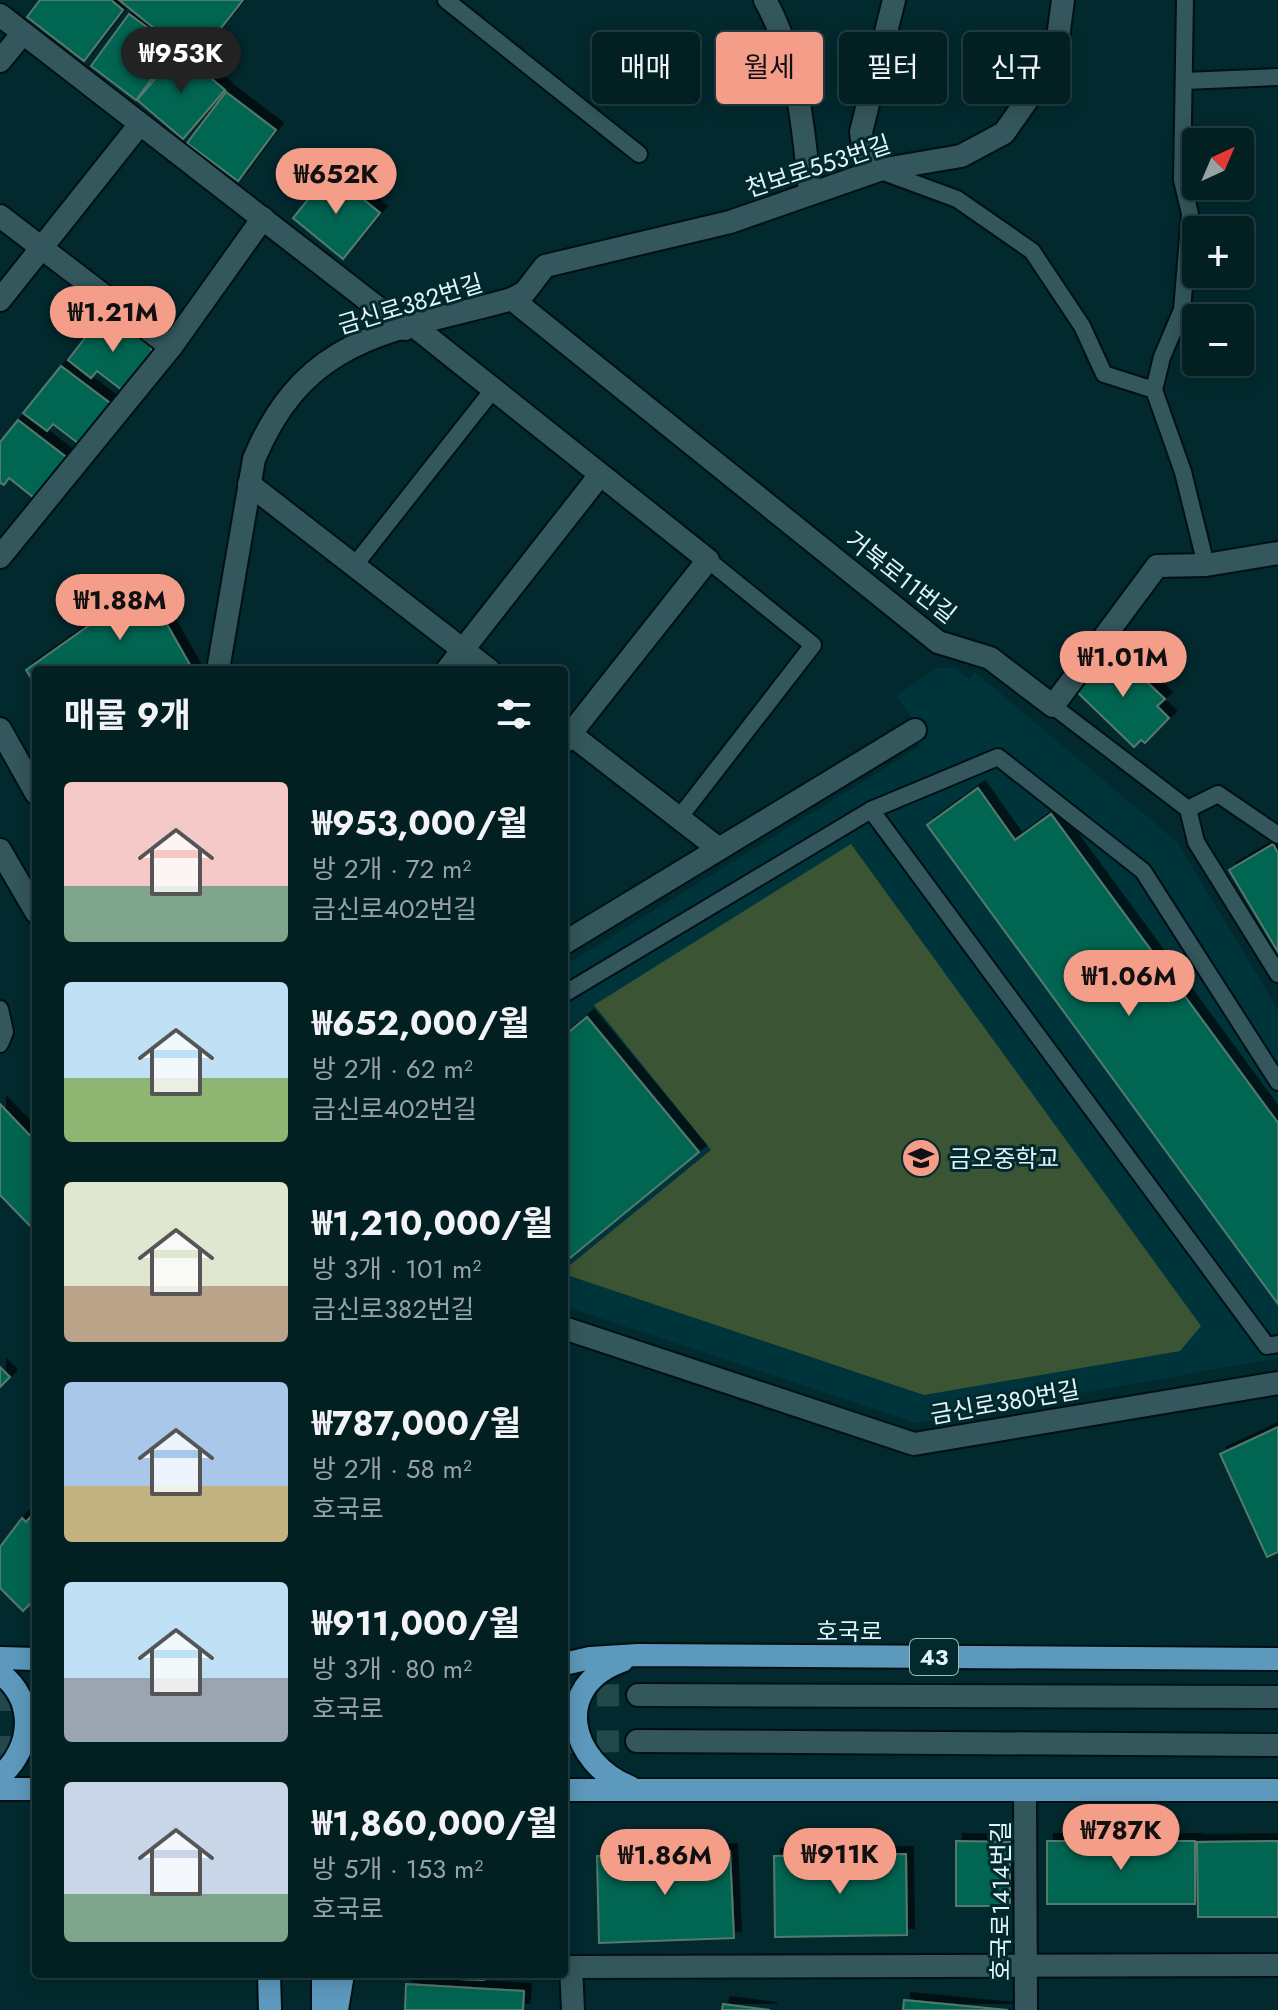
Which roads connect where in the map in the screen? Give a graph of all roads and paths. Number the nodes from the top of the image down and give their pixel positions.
1 (446, 0) edge
2 (765, 0) edge
3 (894, 0) edge
4 (1063, 0) edge
5 (1185, 0) edge
6 (0, 15) edge
7 (23, 33) junction
8 (0, 61) edge
9 (1278, 77) edge
10 (1185, 81) junction
11 (140, 124) junction
12 (639, 154) dead end
13 (873, 172) junction
14 (810, 194) junction
15 (0, 216) edge
16 (263, 218) junction
17 (44, 249) junction
18 (512, 299) junction
19 (0, 300) edge
20 (409, 328) junction
21 (171, 347) junction
22 (1154, 390) junction
23 (492, 391) junction
24 (600, 475) junction
25 (249, 484) junction
26 (1278, 553) edge
27 (0, 557) edge
28 (708, 560) junction
29 (1206, 565) junction
30 (354, 566) junction
31 (463, 650) junction
32 (219, 666) edge
33 (450, 666) edge
34 (484, 666) edge
35 (1053, 706) junction
36 (0, 729) edge
37 (915, 730) dead end
38 (568, 733) edge
39 (568, 736) edge
40 (32, 785) edge
41 (1188, 809) junction
42 (871, 810) junction
43 (679, 818) junction
44 (1278, 835) edge
45 (719, 849) junction
46 (0, 850) edge
47 (32, 905) edge
48 (568, 941) edge
49 (1278, 974) edge
50 (568, 992) edge
51 (0, 1009) edge
52 (0, 1044) edge
53 (1278, 1082) edge
54 (568, 1329) edge
55 (1278, 1344) edge
56 (1278, 1383) edge
57 (638, 1655) junction
58 (568, 1657) edge
59 (0, 1658) edge
60 (590, 1658) junction
61 (32, 1659) edge
62 (1278, 1659) edge
63 (568, 1663) edge
64 (0, 1673) edge
65 (638, 1695) tunnel mouth
66 (1278, 1697) edge
67 (637, 1741) tunnel mouth
68 (1278, 1745) edge
69 (0, 1776) edge
70 (0, 1789) edge
71 (32, 1789) edge
72 (568, 1790) edge
73 (637, 1790) junction
74 (1278, 1790) edge
75 (1025, 1791) junction
76 (1026, 1964) junction
77 (1278, 1965) edge
78 (269, 1978) edge
79 (323, 1978) edge
80 (342, 1978) edge
81 (270, 2010) edge
82 (323, 2010) edge
83 (337, 2010) edge
84 (573, 2010) edge
85 (1026, 2010) edge

1 - 12 lane
2 - 14 street
3 - 13 street
4 - 13 street, 천보로553번길
5 - 10 lane
6 - 7 street
7 - 8 street
7 - 11 street
9 - 10 lane
10 - 22 lane
11 - 16 street
11 - 17 street
13 - 14 street, 천보로553번길
13 - 22 lane
14 - 18 street, 천보로553번길
15 - 17 street
16 - 20 street
16 - 21 street
17 - 19 street
17 - 21 street
18 - 20 street, 금신로382번길
18 - 35 street, 거북로11번길
20 - 23 street
20 - 25 street, 금신로382번길
21 - 27 street
22 - 29 lane
23 - 24 street
23 - 30 lane
24 - 28 street
24 - 31 street
25 - 30 street
25 - 32 street, 금신로382번길
26 - 29 street
28 - 38 street
28 - 43 lane
29 - 35 street
30 - 31 street
31 - 33 street
31 - 34 street
35 - 41 lane, 거북로11번길
36 - 40 street
37 - 45 street
39 - 43 street
41 - 44 lane
41 - 49 lane
42 - 50 lane
42 - 53 lane
42 - 55 lane
43 - 45 street
45 - 48 street
46 - 47 street
51 - 52 lane
54 - 56 street, 금신로380번길
57 - 60 main road, 호국로 / 43
57 - 62 main road, 호국로 / 43
57 - 73 main road
58 - 60 main road
59 - 61 main road
60 - 63 main road, 호국로 / 43
64 - 69 main road
65 - 66 street
67 - 68 street
70 - 71 main road
72 - 73 main road
73 - 75 main road
74 - 75 main road
75 - 76 street, 호국로1414번길
76 - 77 street
76 - 84 street
76 - 85 street, 호국로1414번길
78 - 81 main road
79 - 82 main road
80 - 83 main road

